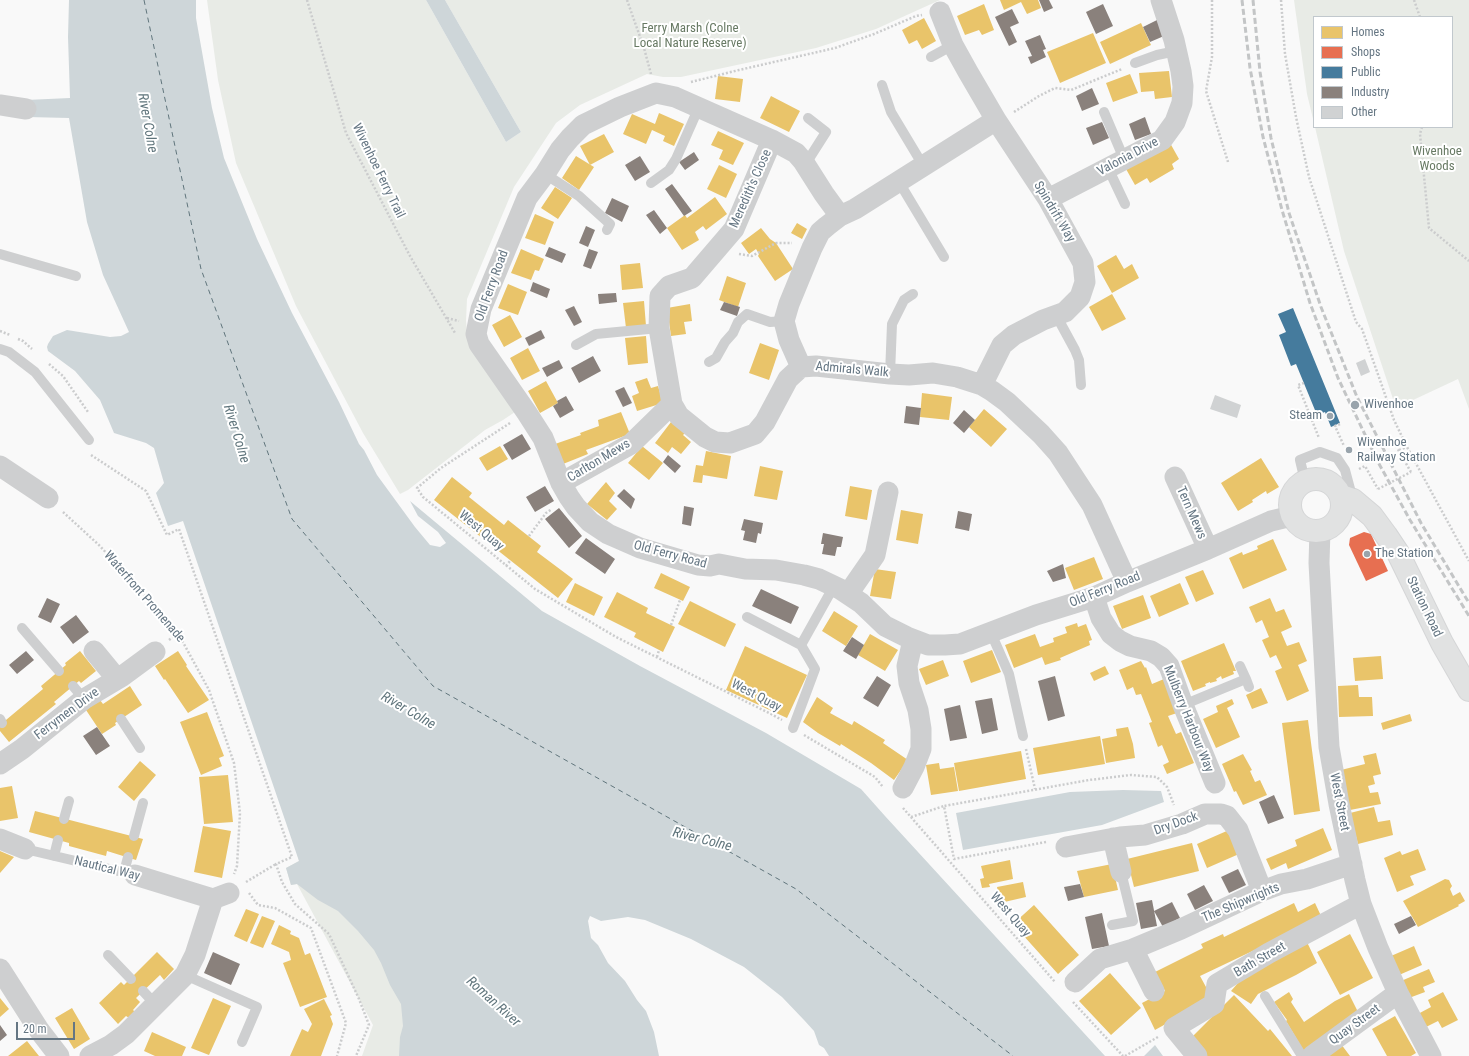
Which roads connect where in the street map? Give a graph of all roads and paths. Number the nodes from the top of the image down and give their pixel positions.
1 (307, 0) edge
2 (627, 0) edge
3 (1161, 0) edge
4 (1212, 0) edge
5 (1281, 0) edge
6 (1414, 0) edge
7 (940, 12) joint
8 (1420, 16) edge
9 (953, 45) junction
10 (1176, 52) junction
11 (932, 57) dead end
12 (1135, 64) joint
13 (882, 85) dead end
14 (666, 95) junction
15 (0, 105) edge
16 (699, 107) junction
17 (26, 109) dead end
18 (1104, 112) dead end
19 (808, 118) dead end
20 (997, 122) junction
21 (1422, 128) edge
22 (772, 140) junction
23 (1228, 162) dead end
24 (1116, 163) junction
25 (805, 164) junction
26 (924, 167) junction
27 (545, 174) junction
28 (899, 182) junction
29 (651, 183) dead end
30 (1048, 199) junction
31 (1125, 204) dead end
32 (840, 216) junction
33 (607, 230) dead end
34 (776, 244) dead end
35 (759, 253) dead end
36 (0, 254) edge
37 (944, 257) dead end
38 (1469, 261) edge
39 (76, 276) dead end
40 (912, 294) dead end
41 (1056, 315) junction
42 (446, 318) dead end
43 (784, 321) junction
44 (660, 328) junction
45 (0, 331) edge
46 (11, 336) dead end
47 (17, 338) dead end
48 (576, 345) dead end
49 (0, 349) edge
50 (34, 351) dead end
51 (46, 361) dead end
52 (709, 362) dead end
53 (801, 367) junction
54 (890, 374) junction
55 (1304, 383) dead end
56 (982, 385) junction
57 (1081, 385) dead end
58 (672, 404) junction
59 (511, 423) dead end
60 (1340, 424) dead end
61 (89, 440) junction
62 (1320, 442) dead end
63 (1345, 446) dead end
64 (1396, 446) dead end
65 (1407, 447) junction
66 (1399, 450) junction
67 (1, 469) edge
68 (1357, 470) dead end
69 (1175, 477) dead end
70 (1305, 481) junction
71 (565, 490) junction
72 (888, 492) dead end
73 (48, 498) joint
74 (1347, 498) junction
75 (1292, 516) junction
76 (1320, 530) junction
77 (528, 536) dead end
78 (1208, 549) junction
79 (510, 561) dead end
80 (1469, 561) edge
81 (506, 566) junction
82 (1127, 582) junction
83 (841, 590) junction
84 (1094, 597) junction
85 (680, 600) dead end
86 (747, 617) dead end
87 (671, 625) dead end
88 (22, 628) dead end
89 (991, 633) junction
90 (913, 640) junction
91 (801, 644) junction
92 (659, 650) dead end
93 (94, 651) dead end
94 (155, 652) dead end
95 (657, 657) junction
96 (1240, 666) dead end
97 (59, 671) dead end
98 (96, 690) junction
99 (1469, 690) edge
100 (1183, 705) junction
101 (121, 719) dead end
102 (793, 728) junction
103 (1023, 736) joint
104 (140, 748) dead end
105 (0, 764) edge
106 (1215, 783) dead end
107 (1035, 789) junction
108 (895, 793) junction
109 (69, 801) dead end
110 (144, 803) dead end
111 (944, 806) junction
112 (911, 817) junction
113 (64, 819) dead end
114 (1182, 824) junction
115 (134, 836) dead end
116 (1113, 838) junction
117 (0, 839) edge
118 (58, 840) dead end
119 (1066, 847) joint
120 (25, 849) joint
121 (54, 856) junction
122 (954, 860) junction
123 (951, 863) junction
124 (276, 864) junction
125 (1352, 864) junction
126 (129, 868) joint
127 (1121, 872) joint
128 (229, 890) junction
129 (1262, 891) junction
130 (1362, 904) junction
131 (1112, 925) dead end
132 (1132, 949) junction
133 (108, 955) dead end
134 (0, 969) edge
135 (185, 976) junction
136 (131, 979) dead end
137 (1068, 989) junction
138 (1154, 991) dead end
139 (1398, 993) junction
140 (1265, 996) dead end
141 (1174, 1028) junction
142 (242, 1042) dead end
143 (59, 1056) edge
144 (90, 1056) edge
145 (337, 1056) edge
146 (356, 1056) edge
147 (1124, 1056) edge
148 (1197, 1056) edge
149 (1302, 1056) edge
150 (1312, 1056) edge
151 (1431, 1056) edge

1 - 42 path, Wivenhoe Ferry Trail
2 - 14 path
3 - 10 street, Valonia Drive
4 - 23 path
5 - 65 path
6 - 8 path
7 - 9 street, Spindrift Way
7 - 14 path
9 - 11 lane
9 - 20 street, Spindrift Way
10 - 12 lane
10 - 24 street, Valonia Drive
12 - 20 path
13 - 26 lane
14 - 16 street
14 - 27 street, Old Ferry Road
15 - 17 street
16 - 22 street
16 - 29 lane
18 - 24 lane
19 - 25 lane
20 - 26 street, Admirals Walk
20 - 30 street, Spindrift Way
21 - 38 path
22 - 25 street
22 - 44 street, Meredith's Close
24 - 30 street, Valonia Drive
24 - 31 lane
25 - 32 street
26 - 28 street, Admirals Walk
27 - 33 lane
27 - 71 street, Old Ferry Road
28 - 32 street, Admirals Walk
28 - 37 lane
30 - 41 street, Spindrift Way
32 - 43 street, Admirals Walk
34 - 35 path
36 - 39 lane
40 - 54 lane
41 - 56 street, Spindrift Way
41 - 57 lane
43 - 52 lane
43 - 53 street, Admirals Walk
44 - 48 lane
44 - 58 street, Meredith's Close
45 - 46 path
47 - 50 path
49 - 61 lane
51 - 61 path
53 - 54 street, Admirals Walk
53 - 58 street, Meredith's Close
54 - 56 street, Admirals Walk
55 - 62 path
56 - 82 street, Admirals Walk
58 - 71 street, Carlton Mews
59 - 81 path, West Quay
60 - 63 path
61 - 124 path
64 - 66 path
65 - 66 path
65 - 80 path
66 - 68 path, bridge
67 - 73 street
69 - 78 street, Tern Mews
70 - 74 main road
70 - 74 lane
70 - 75 main road
71 - 77 path
71 - 83 street, Old Ferry Road
72 - 83 street
73 - 128 path, Waterfront Promenade
74 - 76 main road
74 - 99 main road, Station Road
75 - 76 main road
75 - 78 street, Old Ferry Road
76 - 125 street, West Street
78 - 82 street, Old Ferry Road
79 - 81 path
81 - 95 path, West Quay
82 - 84 street, Old Ferry Road
83 - 90 street, Old Ferry Road
83 - 91 lane
84 - 89 street, Old Ferry Road
84 - 100 street, Mulberry Harbour Way
85 - 87 path
86 - 91 lane
88 - 97 lane
89 - 90 street, Old Ferry Road
89 - 103 lane
90 - 108 street
91 - 102 lane
92 - 95 path
93 - 98 street
94 - 98 street, Ferrymen Drive
95 - 102 path, West Quay
96 - 100 lane
98 - 105 street, Ferrymen Drive
100 - 106 street, Mulberry Harbour Way
101 - 104 lane
102 - 108 path, West Quay
103 - 107 path
107 - 111 path
107 - 114 path
108 - 112 path, West Quay
109 - 113 lane
110 - 115 lane
111 - 112 path
111 - 122 path
112 - 123 path, West Quay
114 - 116 street, Dry Dock
114 - 129 street, Dry Dock
116 - 119 street, Dry Dock
116 - 127 street
117 - 120 street, Nautical Way
118 - 121 lane
119 - 122 path
120 - 121 lane, Nautical Way
121 - 126 lane, Nautical Way
122 - 123 path
123 - 137 path, West Quay
124 - 128 path
124 - 146 path
125 - 129 street, The Shipwrights
125 - 130 street, West Street
126 - 128 street, Nautical Way
127 - 131 lane
128 - 135 street
128 - 145 path
129 - 132 street, The Shipwrights
130 - 139 street, West Street
130 - 141 street, Bath Street
132 - 137 street, The Shipwrights
132 - 138 street
133 - 136 lane
134 - 143 street
135 - 142 lane
135 - 144 street
137 - 147 path, West Quay
139 - 150 street, Quay Street
139 - 151 street, West Street
140 - 149 lane
141 - 147 path, West Quay
141 - 148 street

